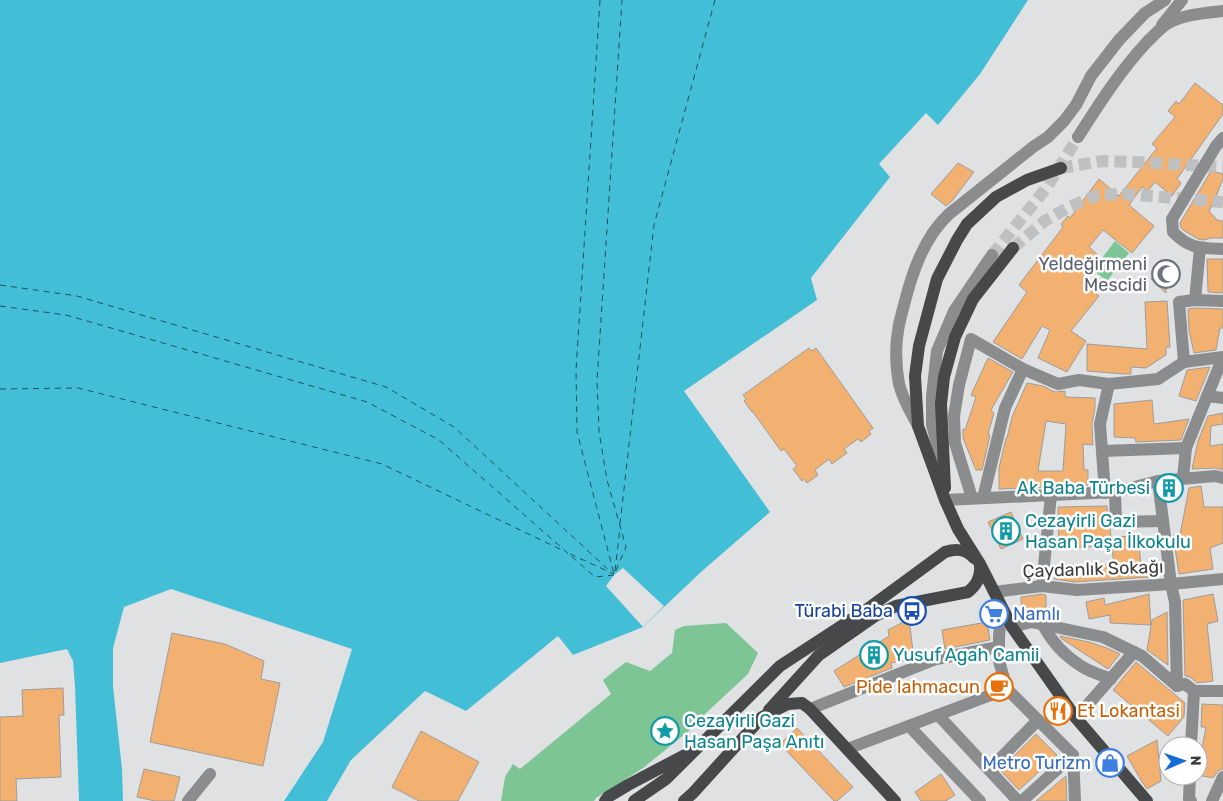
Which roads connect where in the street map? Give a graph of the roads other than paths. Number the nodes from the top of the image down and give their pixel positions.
1 (1165, 0) edge
2 (1182, 0) edge
3 (1223, 11) edge
4 (1156, 33) junction
5 (1078, 136) tunnel mouth
6 (1223, 138) edge
7 (1061, 168) tunnel mouth
8 (1013, 248) tunnel mouth
9 (1200, 248) junction
10 (1223, 249) edge
11 (992, 255) tunnel mouth
12 (1195, 300) junction
13 (1223, 301) edge
14 (1223, 357) edge
15 (1184, 362) junction
16 (1023, 369) junction
17 (1109, 384) junction
18 (1207, 396) junction
19 (1223, 398) edge
20 (918, 426) junction
21 (1186, 448) junction
22 (1102, 451) junction
23 (944, 474) junction
24 (1183, 478) junction
25 (1223, 478) edge
26 (1158, 482) junction
27 (1110, 492) junction
28 (1051, 495) junction
29 (978, 498) junction
30 (945, 500) junction
31 (1163, 521) junction
32 (958, 529) junction
33 (945, 552) junction
34 (980, 564) junction
35 (1223, 579) edge
36 (1171, 584) junction
37 (1042, 586) junction
38 (994, 592) junction
39 (1002, 609) junction
40 (1043, 625) junction
41 (1012, 627) junction
42 (999, 647) junction
43 (1134, 652) junction
44 (1111, 679) junction
45 (1177, 686) junction
46 (1007, 689) junction
47 (1194, 691) junction
48 (1223, 691) edge
49 (810, 709) junction
50 (938, 715) junction
51 (762, 717) junction
52 (1076, 718) junction
53 (1038, 720) junction
54 (909, 726) junction
55 (1192, 736) edge
56 (847, 749) junction
57 (696, 750) junction
58 (1073, 755) junction
59 (989, 770) junction
60 (210, 774) dead end
61 (1223, 778) edge
62 (1189, 786) edge
63 (688, 798) edge
64 (1142, 799) edge
65 (188, 801) edge
66 (605, 801) edge
67 (634, 801) edge
68 (895, 801) edge
69 (980, 801) edge
70 (1018, 801) edge
71 (1022, 801) edge
72 (1075, 801) edge
73 (1191, 801) edge
74 (1212, 801) edge

1 - 20 street
2 - 4 street
3 - 4 street
4 - 5 street
6 - 9 street
7 - 20 main road
8 - 23 main road
9 - 10 street
9 - 12 street
11 - 23 street
12 - 13 street
12 - 15 street
14 - 15 street
14 - 18 street
15 - 17 street
16 - 17 street
16 - 29 street
16 - 29 street
17 - 22 street
18 - 19 street
18 - 21 street
20 - 30 main road
21 - 22 street
21 - 24 street
22 - 27 street
23 - 30 main road
24 - 25 street
24 - 26 street
26 - 27 street
26 - 31 street
27 - 28 street
27 - 31 street
28 - 29 street
28 - 37 street
29 - 30 street
30 - 32 main road
31 - 36 street
32 - 33 main road
32 - 34 main road
33 - 34 main road
33 - 57 main road
34 - 38 main road
34 - 51 main road
35 - 36 street, Çaydanlık Sokağı
36 - 37 street, Çaydanlık Sokağı
36 - 45 street
37 - 38 street, Çaydanlık Sokağı
38 - 39 main road
39 - 41 main road
39 - 42 street
40 - 41 street
40 - 43 street
40 - 44 street
41 - 52 main road
42 - 46 street
42 - 49 street
43 - 44 street
43 - 45 street
44 - 52 street
45 - 47 street
46 - 50 street
46 - 53 street
47 - 48 street
47 - 55 street
49 - 51 main road
49 - 56 main road
50 - 54 street
50 - 59 street
51 - 63 main road
52 - 64 main road
53 - 58 street
53 - 59 street
54 - 56 street
54 - 69 street
56 - 68 main road
57 - 66 main road
57 - 67 main road
58 - 71 street
58 - 72 street
59 - 70 street
60 - 65 street
61 - 74 street
62 - 73 street

